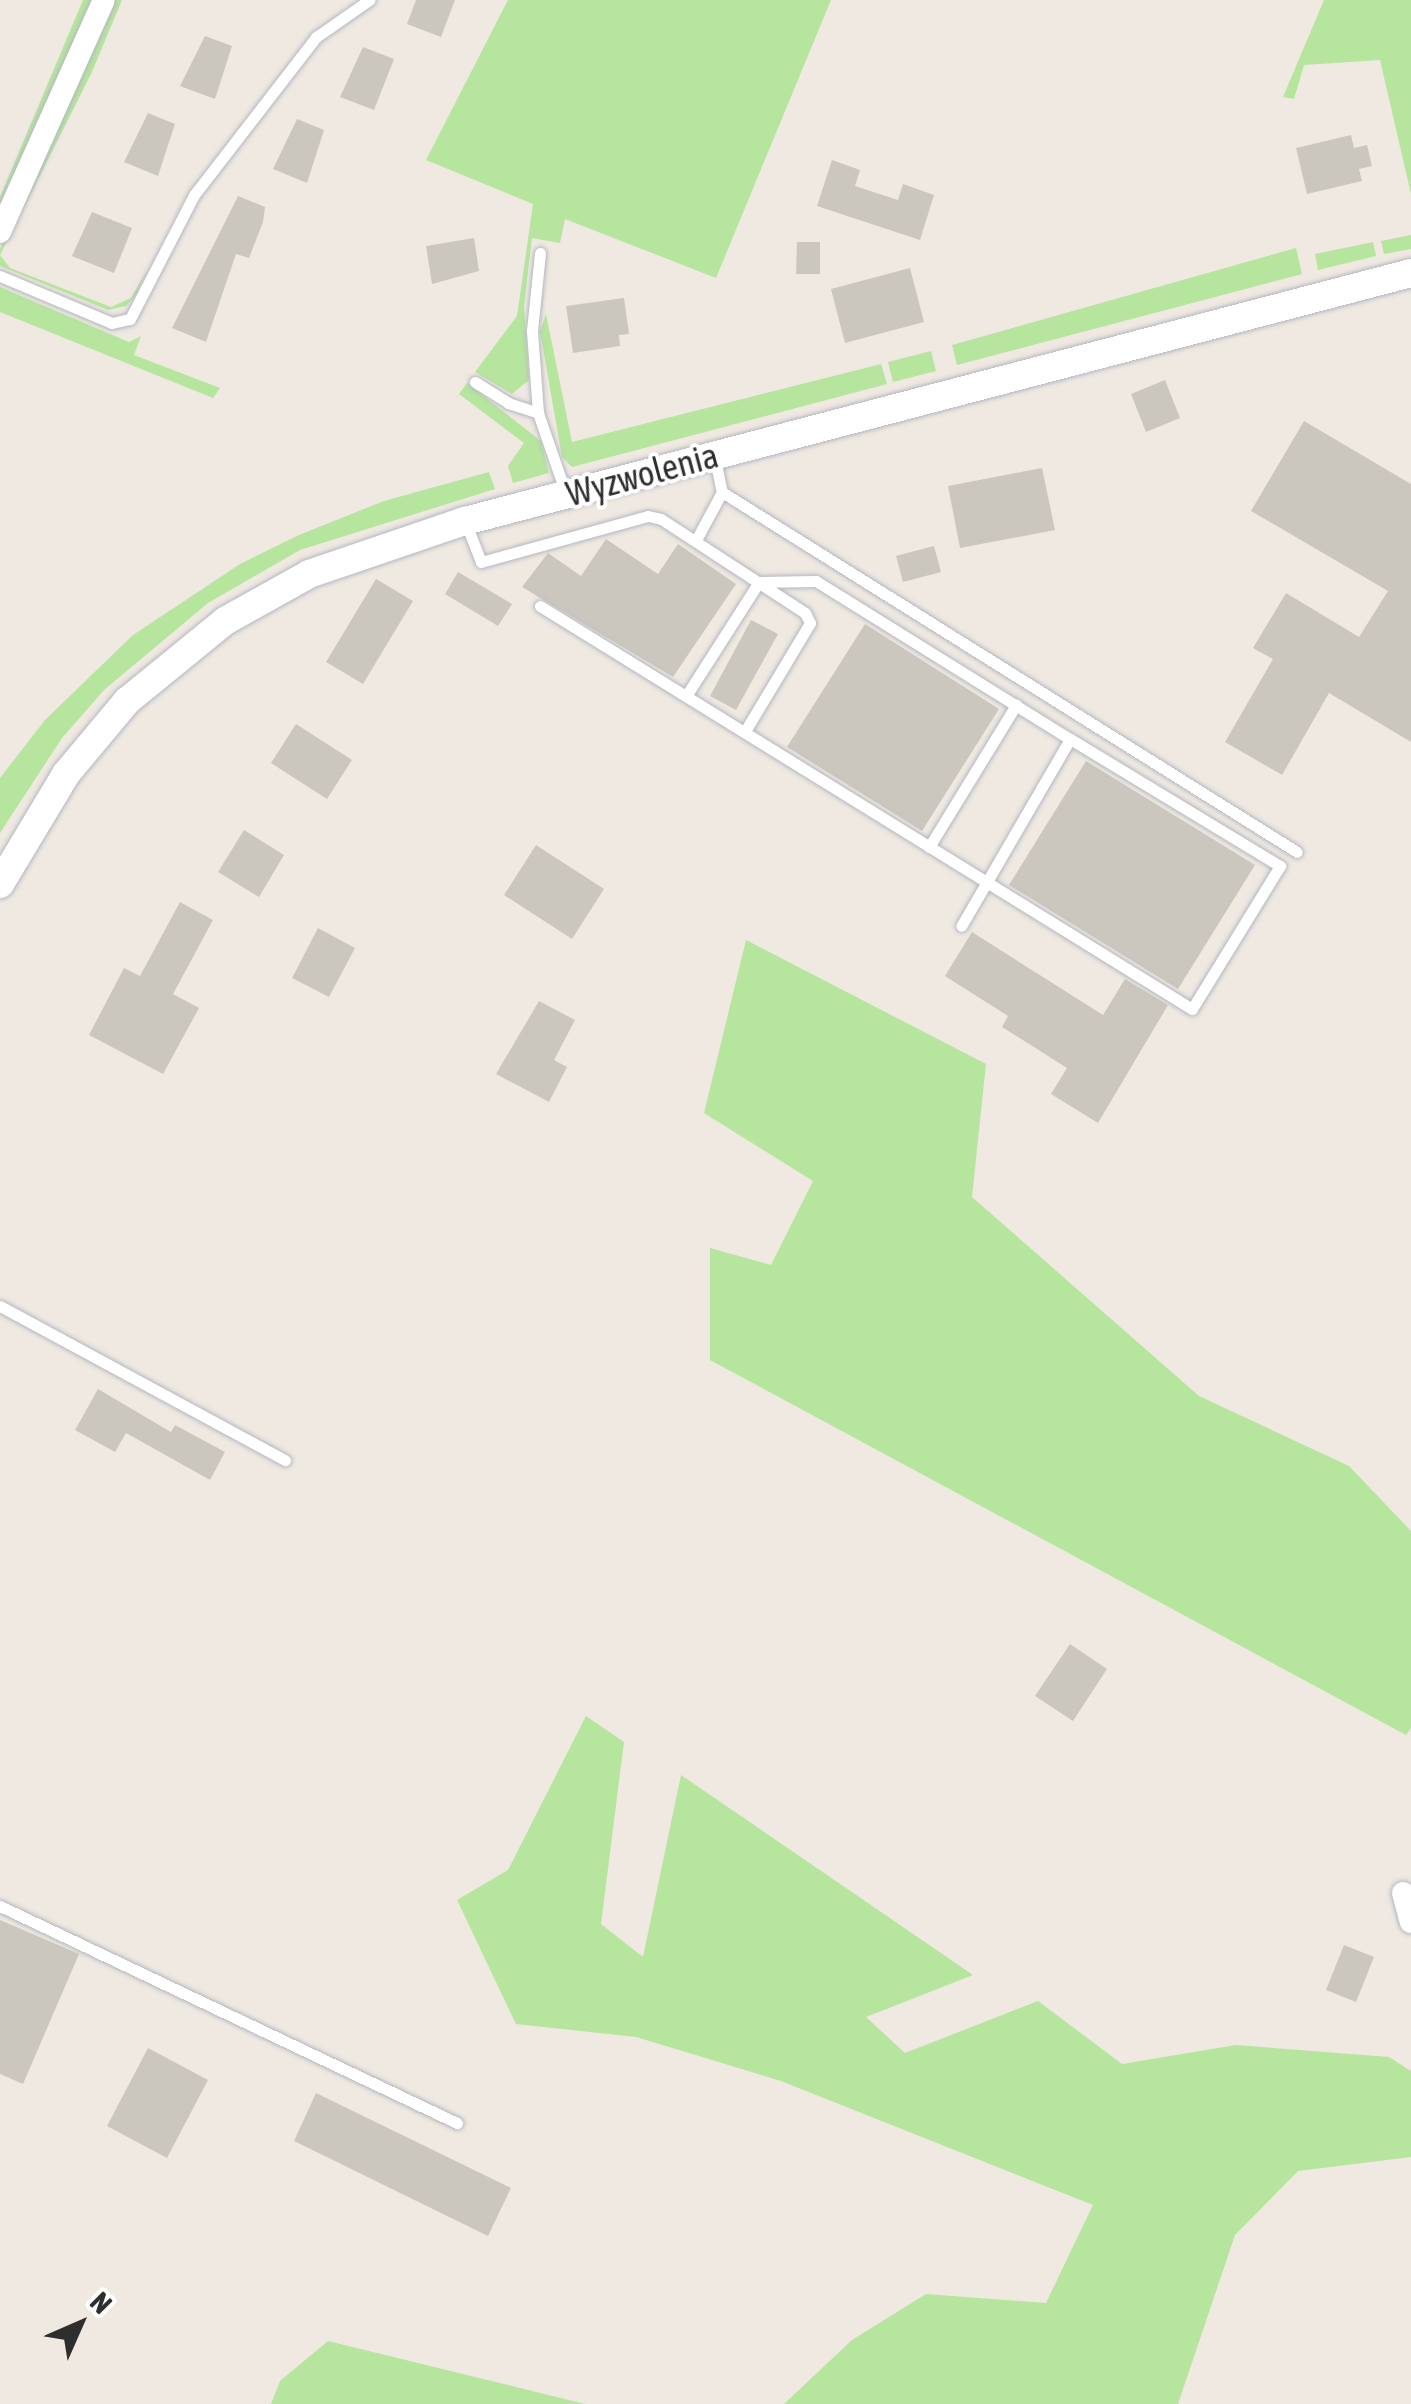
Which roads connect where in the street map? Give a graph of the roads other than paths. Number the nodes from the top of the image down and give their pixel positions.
1 (104, 0) edge
2 (369, 0) edge
3 (0, 232) edge
4 (540, 254) dead end
5 (1411, 273) edge
6 (0, 276) edge
7 (474, 382) dead end
8 (538, 412) junction
9 (714, 455) junction
10 (722, 492) junction
11 (566, 494) junction
12 (466, 521) junction
13 (696, 540) junction
14 (760, 582) junction
15 (540, 606) dead end
16 (686, 696) junction
17 (1016, 705) junction
18 (744, 732) junction
19 (1070, 738) junction
20 (929, 848) junction
21 (1297, 852) dead end
22 (0, 884) edge
23 (986, 884) junction
24 (961, 926) dead end
25 (0, 1306) edge
26 (285, 1460) dead end
27 (1404, 1893) dead end
28 (0, 1906) edge
29 (1411, 1922) edge
30 (456, 2124) dead end

1 - 3 street
2 - 6 lane
4 - 8 lane
5 - 9 street, Wyzwolenia
7 - 8 lane
8 - 11 lane
9 - 10 lane
9 - 11 street, Wyzwolenia
10 - 13 lane
10 - 21 lane
11 - 12 street, Wyzwolenia
12 - 13 lane
12 - 22 street, Wyzwolenia
13 - 14 lane
14 - 16 lane
14 - 17 lane
14 - 18 lane
15 - 16 lane
16 - 18 lane
17 - 19 lane
17 - 20 lane
18 - 20 lane
19 - 23 lane
19 - 23 lane
20 - 23 lane
23 - 24 lane
25 - 26 lane
27 - 29 street
28 - 30 lane

